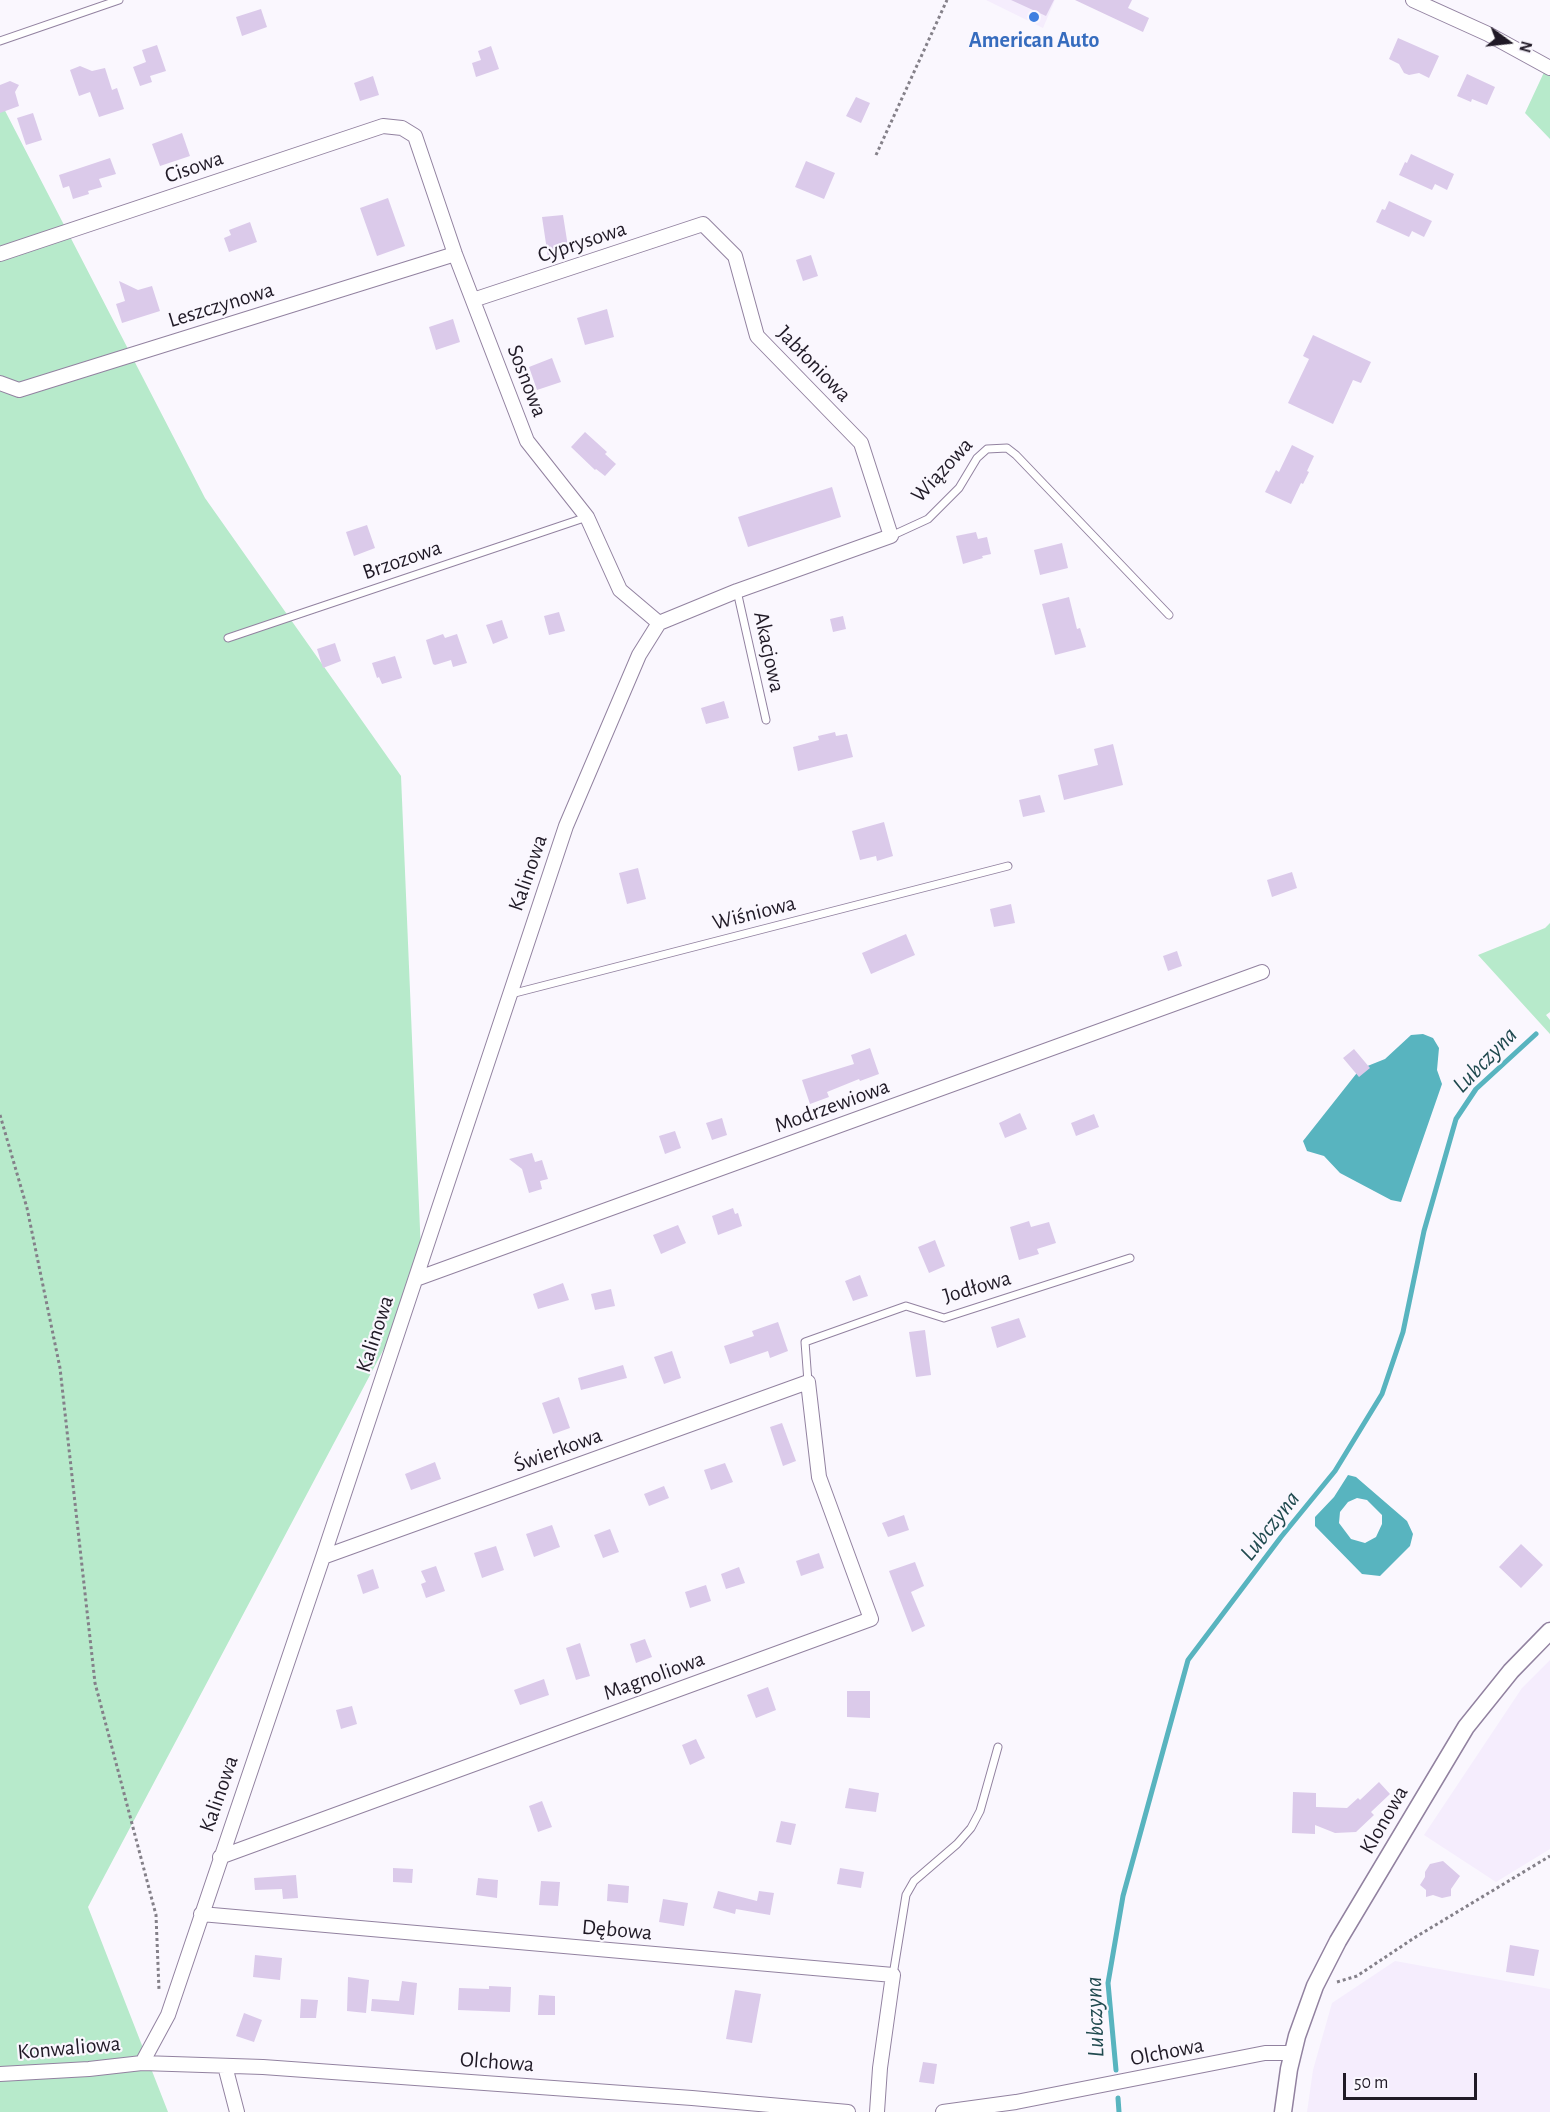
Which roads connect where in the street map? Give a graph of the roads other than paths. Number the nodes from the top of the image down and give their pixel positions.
1 (119, 0) edge
2 (1413, 0) edge
3 (0, 41) edge
4 (1550, 68) edge
5 (402, 128) joint
6 (703, 224) joint
7 (0, 254) edge
8 (455, 254) junction
9 (473, 300) junction
10 (0, 383) edge
11 (587, 517) junction
12 (891, 536) junction
13 (738, 591) junction
14 (1168, 615) dead end
15 (659, 623) junction
16 (228, 638) dead end
17 (766, 720) dead end
18 (1008, 866) dead end
19 (1262, 972) dead end
20 (509, 994) junction
21 (1130, 1258) dead end
22 (416, 1279) junction
23 (808, 1382) junction
24 (323, 1557) junction
25 (1550, 1631) edge
26 (998, 1747) dead end
27 (220, 1857) junction
28 (201, 1914) junction
29 (893, 1975) junction
30 (1293, 2053) junction
31 (142, 2063) junction
32 (225, 2066) junction
33 (0, 2074) edge
34 (237, 2112) edge
35 (848, 2112) edge
36 (877, 2112) edge
37 (943, 2112) edge
38 (1283, 2112) edge

1 - 3 lane
2 - 4 street
5 - 7 street, Cisowa
5 - 8 street, Sosnowa
6 - 9 street, Cyprysowa
6 - 12 street, Jabłoniowa
8 - 9 street, Sosnowa
8 - 10 street, Leszczynowa
9 - 11 street, Sosnowa
11 - 15 street, Sosnowa
11 - 16 lane, Brzozowa
12 - 13 street, Wiązowa
12 - 14 lane, Wiązowa
13 - 15 street, Wiązowa
13 - 17 lane, Akacjowa
15 - 20 street, Kalinowa
18 - 20 lane, Wiśniowa
19 - 22 street, Modrzewiowa
20 - 22 street, Kalinowa
21 - 23 lane, Jodłowa
22 - 24 street, Kalinowa
23 - 24 street, Świerkowa
23 - 27 street, Magnoliowa
24 - 27 street, Kalinowa
25 - 30 street, Klonowa
26 - 29 lane
27 - 28 street, Kalinowa
28 - 29 street, Dębowa
28 - 31 street, Kalinowa
29 - 36 street
30 - 37 street, Olchowa
30 - 38 street, Klonowa
31 - 32 street, Olchowa
31 - 33 street, Konwaliowa
32 - 34 street
32 - 35 street, Olchowa

